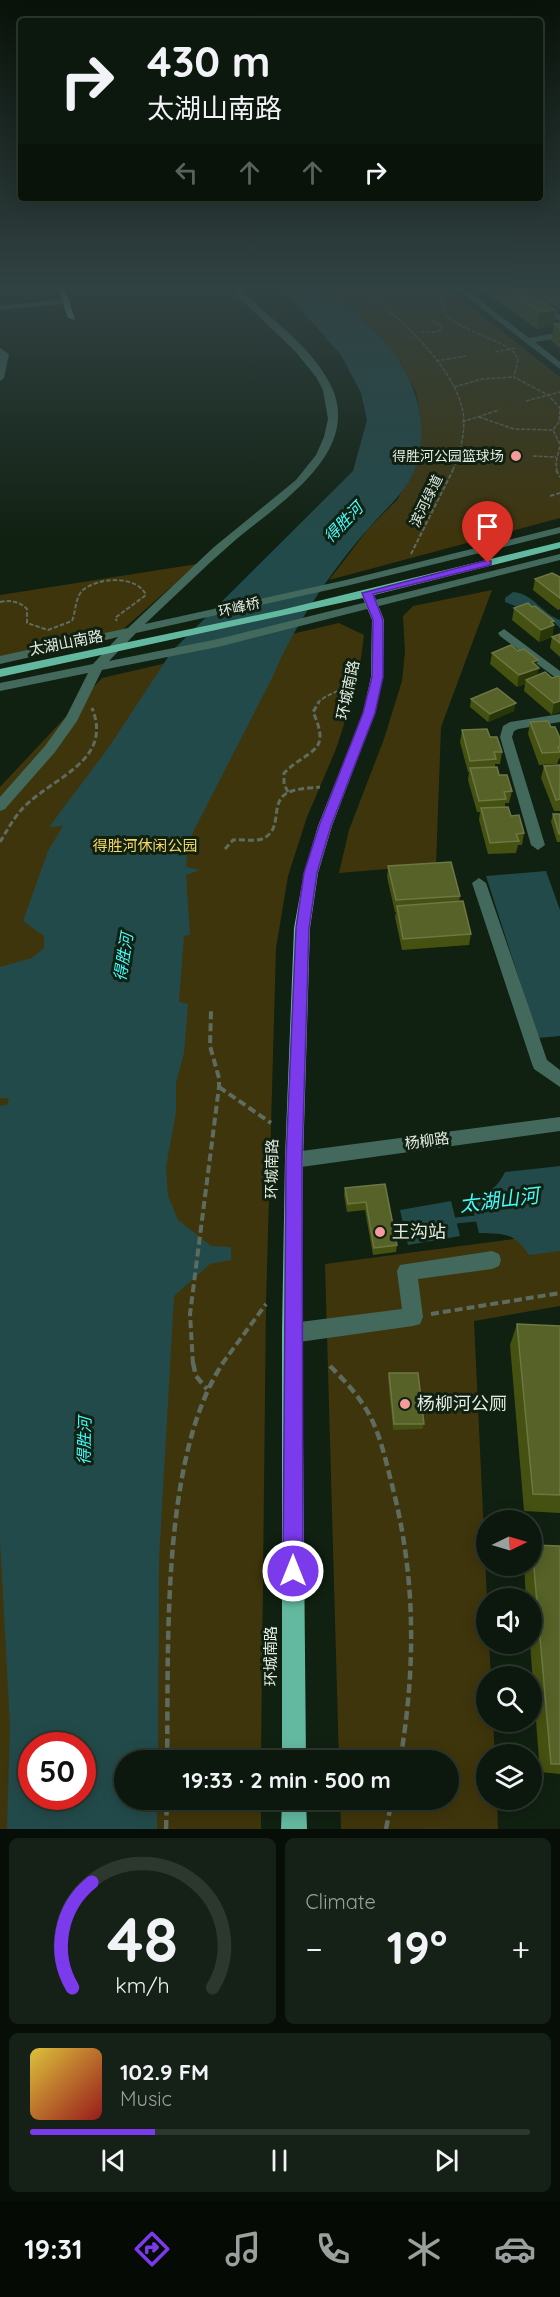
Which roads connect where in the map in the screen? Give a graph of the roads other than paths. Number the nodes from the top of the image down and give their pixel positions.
1 (316, 372) edge
2 (560, 530) edge
3 (560, 545) edge
4 (534, 552) junction
5 (560, 557) edge
6 (546, 561) junction
7 (560, 573) edge
8 (370, 599) junction
9 (131, 631) junction
10 (504, 633) dead end
11 (139, 645) joint
12 (111, 651) junction
13 (0, 660) edge
14 (97, 668) junction
15 (0, 673) edge
16 (560, 677) edge
17 (0, 687) edge
18 (560, 718) edge
19 (0, 806) edge
20 (538, 845) dead end
21 (479, 883) dead end
22 (560, 1080) edge
23 (560, 1124) edge
24 (294, 1160) junction
25 (492, 1260) dead end
26 (292, 1333) junction
27 (294, 1750) edge
28 (294, 1810) edge
29 (294, 1829) edge

1 - 9 street
2 - 9 street
3 - 4 main road
4 - 6 street
4 - 8 main road
5 - 6 street
6 - 7 street
6 - 8 street
8 - 11 main road, 环峰桥
8 - 14 street
8 - 24 main road, 环城南路
9 - 12 street
9 - 13 street
10 - 16 street
11 - 12 main road, 太湖山南路
12 - 14 street
12 - 15 main road, 太湖山南路
14 - 17 street
14 - 19 street
18 - 20 street
21 - 22 street
23 - 24 street, 杨柳路
24 - 26 main road, 环城南路
25 - 26 street
26 - 27 main road, 环城南路
28 - 29 main road

